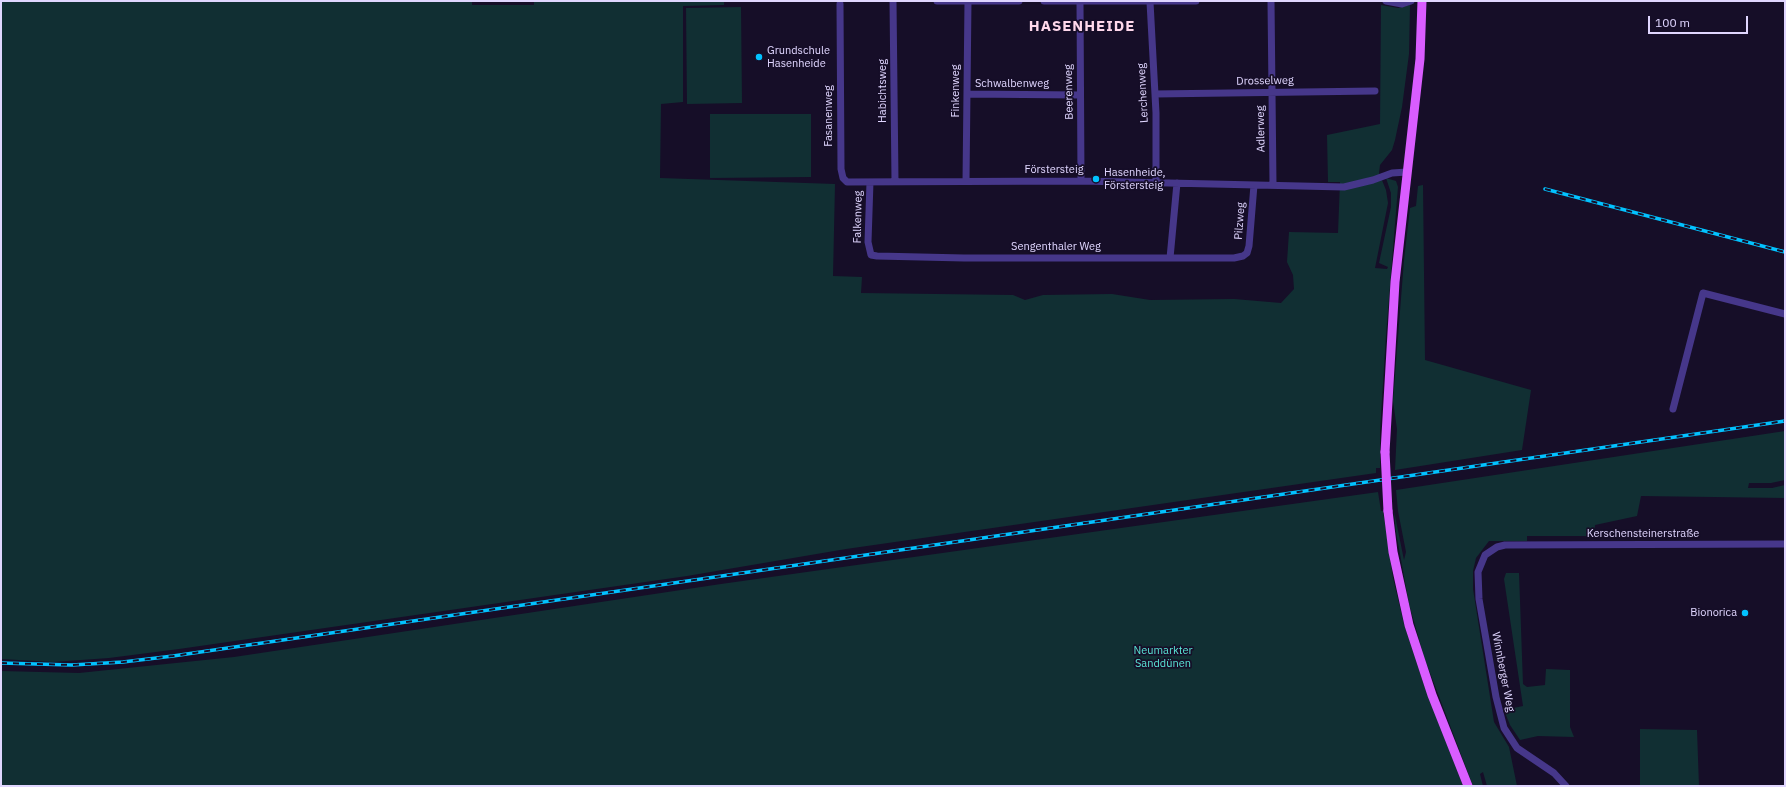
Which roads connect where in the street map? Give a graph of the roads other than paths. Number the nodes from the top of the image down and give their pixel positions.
1 (893, 1) edge
2 (936, 1) edge
3 (1019, 1) edge
4 (1044, 1) edge
5 (1135, 1) edge
6 (1196, 1) edge
7 (1271, 1) edge
8 (1386, 1) edge
9 (1411, 1) edge
10 (1422, 1) edge
11 (840, 2) edge
12 (968, 2) edge
13 (1080, 2) junction
14 (1150, 2) junction
15 (1375, 91) dead end
16 (1272, 92) junction
17 (967, 94) junction
18 (1155, 94) junction
19 (1080, 95) junction
20 (1406, 172) junction
21 (844, 180) joint
22 (966, 181) junction
23 (1081, 181) junction
24 (870, 182) junction
25 (895, 182) junction
26 (1156, 182) junction
27 (1177, 183) junction
28 (1273, 184) junction
29 (1254, 185) junction
30 (870, 253) joint
31 (1243, 256) joint
32 (1170, 258) junction
33 (1785, 314) edge
34 (1673, 409) dead end
35 (1785, 544) edge
36 (1501, 545) joint
37 (1468, 786) edge
38 (1566, 786) edge

1 - 25 street, Habichtsweg
2 - 12 street
3 - 12 street
4 - 13 street
5 - 13 street
5 - 14 street
6 - 14 street
7 - 16 street, Adlerweg
8 - 9 street
10 - 20 main road
11 - 21 street, Fasanenweg
12 - 17 street, Finkenweg
13 - 19 street, Beerenweg
14 - 18 street, Lerchenweg
15 - 16 street, Drosselweg
16 - 18 street, Drosselweg
16 - 28 street, Adlerweg
17 - 19 street, Schwalbenweg
17 - 22 street, Finkenweg
18 - 26 street, Lerchenweg
19 - 23 street, Beerenweg
20 - 28 street, Förstersteig
20 - 37 main road, bridge
21 - 24 street, Förstersteig
22 - 23 street, Förstersteig
22 - 25 street, Förstersteig
23 - 26 street, Förstersteig
24 - 25 street, Förstersteig
24 - 30 street, Falkenweg
26 - 27 street, Förstersteig
27 - 29 street, Förstersteig
27 - 32 street
28 - 29 street, Förstersteig
29 - 31 street, Pilzweg
30 - 32 street, Sengenthaler Weg
31 - 32 street, Sengenthaler Weg
33 - 34 street
35 - 36 street, Kerschensteinerstraße
36 - 38 street, Winnberger Weg

